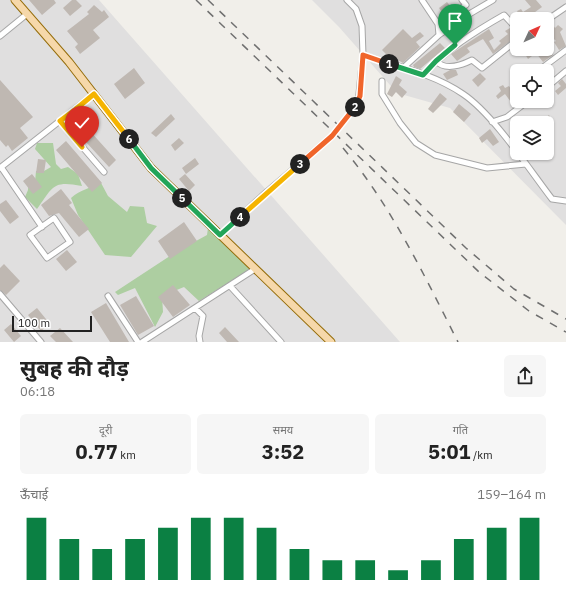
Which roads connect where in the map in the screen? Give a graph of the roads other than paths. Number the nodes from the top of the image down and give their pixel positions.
1 (15, 0) edge
2 (347, 0) edge
3 (422, 0) edge
4 (462, 0) edge
5 (493, 0) edge
6 (565, 9) edge
7 (27, 14) junction
8 (466, 16) junction
9 (554, 16) edge
10 (510, 22) edge
11 (439, 35) junction
12 (0, 36) edge
13 (510, 46) edge
14 (566, 50) edge
15 (363, 55) junction
16 (436, 61) junction
17 (547, 64) edge
18 (403, 68) junction
19 (566, 71) edge
20 (423, 75) junction
21 (382, 81) dead end
22 (554, 81) edge
23 (94, 94) junction
24 (519, 108) edge
25 (60, 121) junction
26 (492, 122) junction
27 (526, 164) junction
28 (1, 168) edge
29 (104, 172) dead end
30 (566, 201) edge
31 (42, 227) junction
32 (220, 235) junction
33 (255, 269) junction
34 (230, 286) junction
35 (0, 294) edge
36 (108, 296) dead end
37 (195, 308) junction
38 (41, 342) edge
39 (138, 342) edge
40 (142, 342) edge
41 (200, 342) edge
42 (281, 342) edge
43 (331, 342) edge

1 - 7 main road
2 - 15 street
3 - 11 street
4 - 8 street
5 - 8 street
6 - 9 street
7 - 12 street
7 - 23 main road
8 - 11 street
10 - 16 street
11 - 18 street
13 - 16 street
14 - 17 street
15 - 18 street
15 - 32 street
16 - 20 street
18 - 20 street
19 - 22 street
20 - 26 street
21 - 27 street
23 - 25 street
23 - 32 main road
24 - 26 street
25 - 28 street
25 - 29 street
26 - 27 street
27 - 30 street
28 - 31 street
31 - 31 street
32 - 33 main road
33 - 34 street
33 - 43 main road
34 - 37 street
34 - 42 street
35 - 38 street
36 - 39 street
37 - 40 street
37 - 41 street

